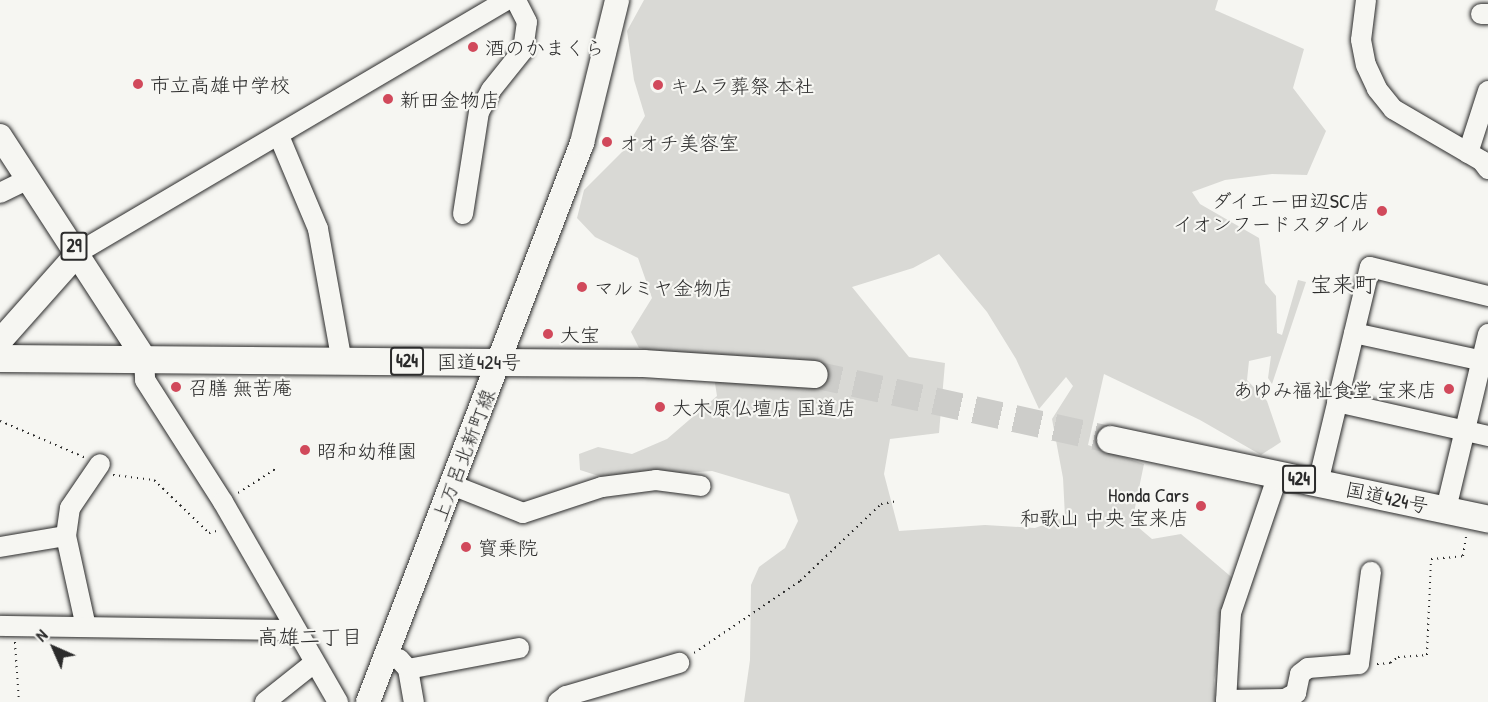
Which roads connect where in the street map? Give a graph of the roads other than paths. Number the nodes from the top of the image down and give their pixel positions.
1 (507, 0) edge
2 (516, 0) edge
3 (617, 0) edge
4 (1366, 0) edge
5 (1488, 91) edge
6 (0, 136) edge
7 (279, 136) junction
8 (1467, 153) junction
9 (1488, 169) edge
10 (29, 179) junction
11 (0, 193) edge
12 (463, 214) dead end
13 (79, 252) junction
14 (1488, 296) edge
15 (1354, 333) junction
16 (1488, 334) edge
17 (0, 341) edge
18 (0, 358) edge
19 (144, 358) junction
20 (500, 360) junction
21 (1485, 361) edge
22 (342, 362) junction
23 (814, 374) tunnel mouth
24 (1337, 402) junction
25 (1465, 431) junction
26 (1488, 436) edge
27 (1110, 439) tunnel mouth
28 (100, 464) road end
29 (1278, 475) junction
30 (1318, 483) junction
31 (452, 485) junction
32 (701, 486) dead end
33 (1446, 509) junction
34 (1488, 519) edge
35 (66, 536) junction
36 (0, 547) edge
37 (1371, 572) dead end
38 (7, 626) edge
39 (86, 627) junction
40 (294, 630) junction
41 (388, 648) junction
42 (519, 648) dead end
43 (314, 663) junction
44 (679, 663) road end
45 (408, 669) junction
46 (1226, 701) edge
47 (265, 702) edge
48 (338, 702) edge
49 (368, 702) edge
50 (414, 702) edge
51 (558, 702) edge

1 - 7 street
2 - 12 street
3 - 20 main road, 上万呂北新町線
4 - 8 street
5 - 8 street
6 - 10 main road, 29
7 - 13 street
7 - 22 street
8 - 9 street
10 - 11 street
10 - 13 main road, 29
13 - 17 main road
13 - 19 main road, 29
14 - 15 street
15 - 21 street
15 - 24 street
16 - 21 street
18 - 19 highway, 国道424号 / 424
19 - 22 highway, 国道424号 / 424
19 - 40 street
20 - 22 highway, 国道424号 / 424
20 - 23 highway, 国道424号 / 424
20 - 31 main road, 上万呂北新町線
21 - 25 street
24 - 25 street
24 - 30 street
25 - 26 street
25 - 33 street
27 - 29 highway, 国道424号 / 424
28 - 35 street
29 - 30 highway, 国道424号 / 424
29 - 46 street
30 - 33 highway, 国道424号 / 424
31 - 32 street
31 - 41 main road, 上万呂北新町線
33 - 34 highway, 国道424号 / 424
35 - 36 street
35 - 39 street
37 - 46 street
38 - 39 street
39 - 40 street
40 - 43 street
41 - 45 street
41 - 49 main road, 上万呂北新町線
42 - 45 street
43 - 47 street
43 - 48 street
44 - 51 street
45 - 50 street

